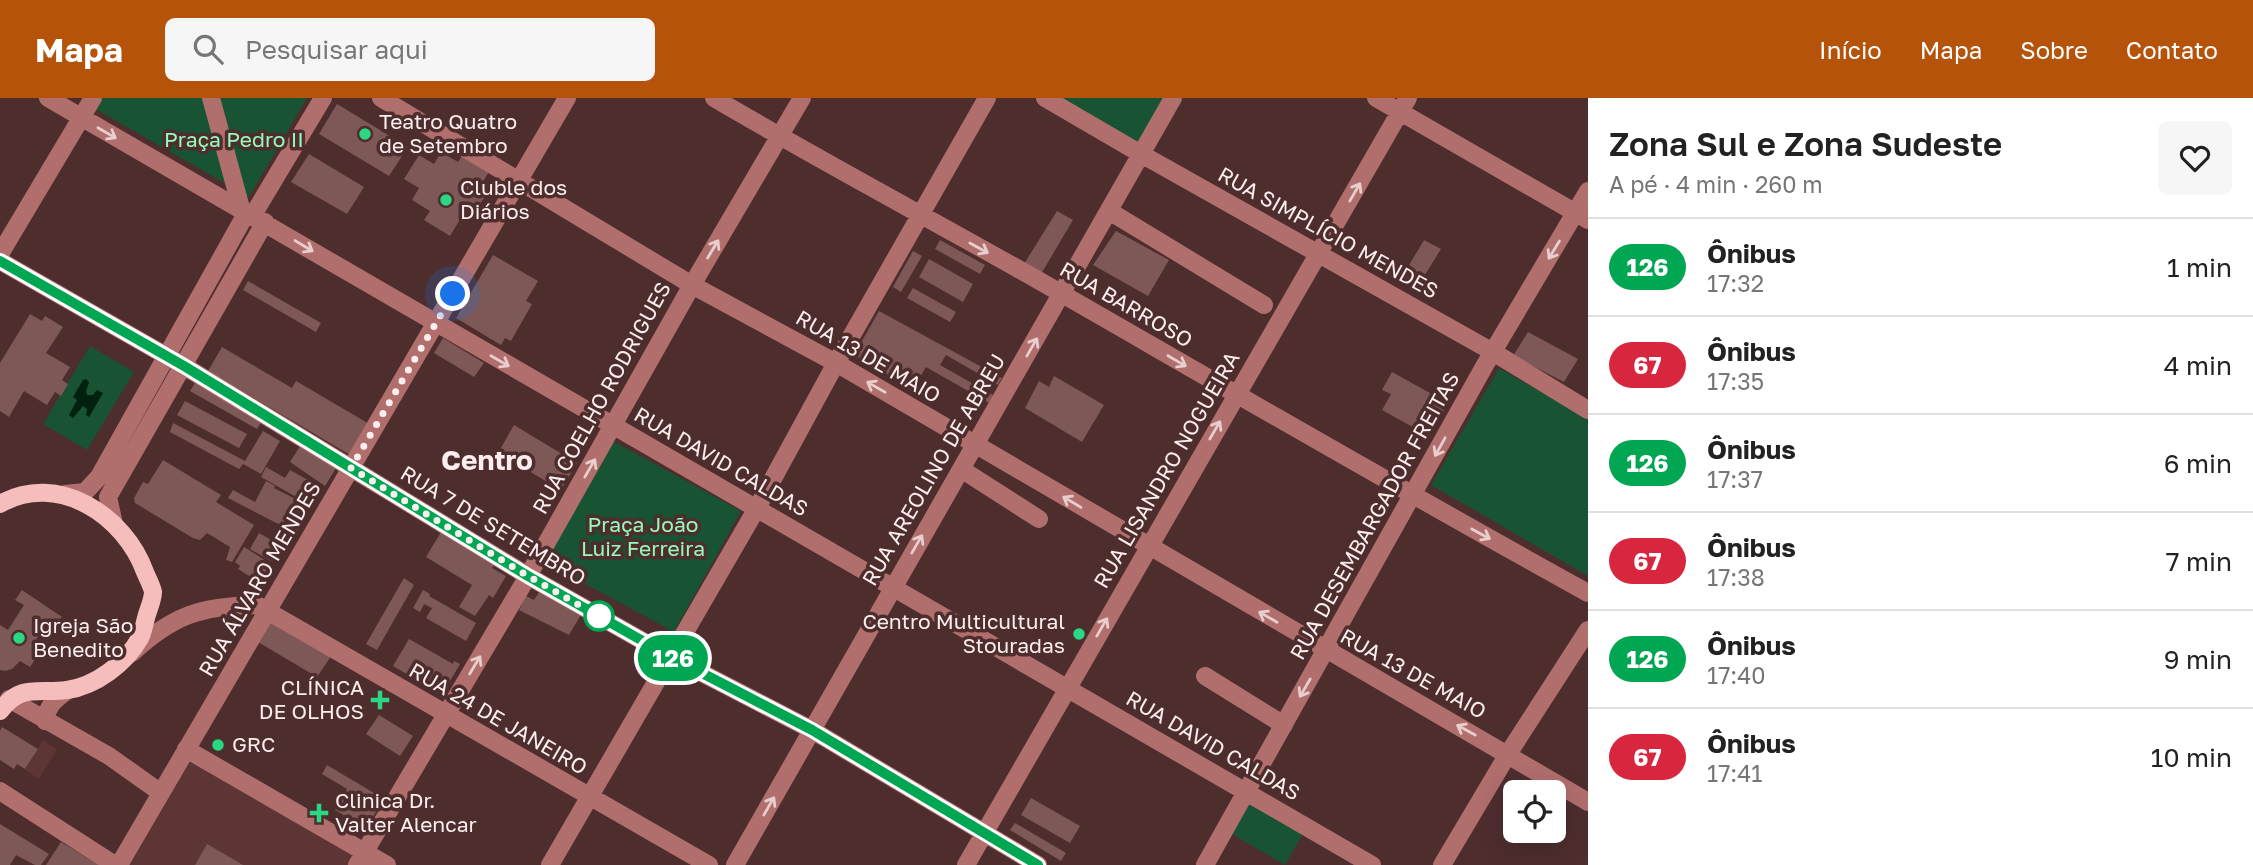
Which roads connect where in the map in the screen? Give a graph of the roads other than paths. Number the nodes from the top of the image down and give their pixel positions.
1 (48, 98) edge
2 (93, 98) edge
3 (211, 98) edge
4 (323, 98) edge
5 (381, 98) edge
6 (567, 98) edge
7 (714, 98) edge
8 (802, 98) edge
9 (987, 98) edge
10 (1045, 98) edge
11 (1173, 98) edge
12 (1376, 98) edge
13 (1404, 105) edge
14 (81, 118) junction
15 (780, 137) junction
16 (1141, 155) junction
17 (520, 180) junction
18 (1588, 191) edge
19 (1109, 211) junction
20 (252, 214) junction
21 (919, 216) junction
22 (1582, 217) edge
23 (233, 237) junction
24 (251, 247) junction
25 (0, 254) edge
26 (1319, 254) junction
27 (0, 261) edge
28 (206, 285) junction
29 (692, 285) junction
30 (223, 294) junction
31 (1062, 294) junction
32 (1264, 305) dead end
33 (436, 323) junction
34 (1493, 352) junction
35 (166, 356) junction
36 (836, 363) junction
37 (184, 366) junction
38 (1235, 396) junction
39 (1588, 410) edge
40 (613, 427) junction
41 (124, 430) junction
42 (141, 440) junction
43 (975, 445) junction
44 (351, 468) junction
45 (961, 469) junction
46 (65, 494) junction
47 (1413, 497) junction
48 (0, 504) edge
49 (757, 508) junction
50 (1039, 519) dead end
51 (114, 524) junction
52 (1149, 548) junction
53 (528, 576) junction
54 (892, 587) junction
55 (1588, 593) edge
56 (267, 610) junction
57 (1588, 630) edge
58 (1326, 651) junction
59 (671, 657) junction
60 (121, 662) junction
61 (1205, 676) dead end
62 (1067, 686) junction
63 (68, 690) junction
64 (5, 705) edge
65 (446, 713) junction
66 (45, 721) junction
67 (1284, 725) junction
68 (812, 730) junction
69 (186, 749) junction
70 (1508, 754) junction
71 (0, 791) edge
72 (1246, 792) junction
73 (161, 793) junction
74 (589, 798) junction
75 (1588, 802) edge
76 (984, 833) junction
77 (361, 858) edge
78 (117, 865) edge
79 (387, 865) edge
80 (550, 865) edge
81 (709, 865) edge
82 (735, 865) edge
83 (966, 865) edge
84 (1038, 865) edge
85 (1205, 865) edge
86 (1372, 865) edge
87 (1442, 865) edge

1 - 14 street, RUA DAVID CALDAS
2 - 14 street
3 - 20 street
4 - 20 street
5 - 17 street, RUA 13 DE MAIO
6 - 17 street, RUA ÁLVARO MENDES
7 - 15 street, RUA BARROSO
8 - 15 street, RUA COELHO RODRIGUES
9 - 21 street
10 - 16 street, RUA SIMPLÍCIO MENDES
11 - 16 street, RUA AREOLINO DE ABREU
12 - 13 street
13 - 22 street
26 -> 13 street, RUA LISANDRO NOGUEIRA
14 -> 20 street, RUA DAVID CALDAS
14 - 25 street
15 - 21 street, RUA BARROSO
29 -> 15 street, RUA COELHO RODRIGUES
16 - 19 street, RUA AREOLINO DE ABREU
16 - 26 street, RUA SIMPLÍCIO MENDES
17 - 29 street, RUA 13 DE MAIO
17 - 33 street, RUA ÁLVARO MENDES
18 - 22 street, RUA DESEMBARGADOR FREITAS
19 - 31 street, RUA AREOLINO DE ABREU
19 - 32 street
20 - 23 street
20 - 24 street
20 -> 33 street, RUA DAVID CALDAS
21 -> 31 street, RUA BARROSO
21 - 36 street
22 -> 34 street, RUA DESEMBARGADOR FREITAS
23 - 24 street
23 - 28 street
24 - 30 street
26 - 34 street, RUA SIMPLÍCIO MENDES
26 - 38 street, RUA LISANDRO NOGUEIRA
27 - 35 street, RUA 7 DE SETEMBRO
28 - 30 street
28 - 35 street
29 - 36 street, RUA 13 DE MAIO
29 - 40 street, RUA COELHO RODRIGUES
30 - 37 street
31 -> 38 street, RUA BARROSO
43 -> 31 street, RUA AREOLINO DE ABREU
33 -> 40 street, RUA DAVID CALDAS
33 - 44 street, RUA ÁLVARO MENDES
34 - 39 street, RUA SIMPLÍCIO MENDES
34 -> 47 street, RUA DESEMBARGADOR FREITAS
35 - 37 street, RUA 7 DE SETEMBRO
35 - 41 street
43 -> 36 street, RUA 13 DE MAIO
36 - 49 street
37 - 42 street
37 - 44 street, RUA 7 DE SETEMBRO
38 - 47 street, RUA BARROSO
52 -> 38 street, RUA LISANDRO NOGUEIRA
40 - 49 street, RUA DAVID CALDAS
53 -> 40 street, RUA COELHO RODRIGUES
41 - 42 street
41 - 46 street
42 - 51 street
43 - 45 street, RUA AREOLINO DE ABREU
52 -> 43 street, RUA 13 DE MAIO
44 - 53 street, RUA 7 DE SETEMBRO
44 - 56 street, RUA ÁLVARO MENDES
45 - 50 street
54 -> 45 street, RUA AREOLINO DE ABREU
46 - 48 main road
46 - 51 main road
47 -> 55 street, RUA BARROSO
47 - 58 street, RUA DESEMBARGADOR FREITAS
49 - 54 street, RUA DAVID CALDAS
49 - 59 street
51 - 60 main road
58 -> 52 street, RUA 13 DE MAIO
62 -> 52 street, RUA LISANDRO NOGUEIRA
53 - 59 street, RUA 7 DE SETEMBRO
65 -> 53 street, RUA COELHO RODRIGUES
54 - 62 street, RUA DAVID CALDAS
54 - 68 street, RUA AREOLINO DE ABREU
56 - 60 street
56 - 65 street, RUA 24 DE JANEIRO
56 - 69 street, RUA ÁLVARO MENDES
57 - 70 street
58 -> 67 street, RUA DESEMBARGADOR FREITAS
70 -> 58 street, RUA 13 DE MAIO
59 - 68 street, RUA 7 DE SETEMBRO
59 - 74 street
60 - 63 main road
61 - 67 street
62 - 72 street, RUA DAVID CALDAS
62 - 76 street, RUA LISANDRO NOGUEIRA
63 - 64 main road
63 - 66 street
64 - 66 street
65 - 74 street, RUA 24 DE JANEIRO
65 - 77 street, RUA COELHO RODRIGUES
66 - 73 street
67 - 72 street, RUA DESEMBARGADOR FREITAS
68 - 76 street, RUA 7 DE SETEMBRO
82 -> 68 street, RUA AREOLINO DE ABREU
69 - 73 street, RUA ÁLVARO MENDES
69 - 77 street
70 - 75 street, RUA 13 DE MAIO
70 - 87 street
71 - 78 street
72 - 85 street, RUA DESEMBARGADOR FREITAS
72 - 86 street, RUA DAVID CALDAS
73 - 78 street, RUA ÁLVARO MENDES
74 - 80 street
74 - 81 street, RUA 24 DE JANEIRO
76 - 83 street, RUA LISANDRO NOGUEIRA
76 - 84 street, RUA 7 DE SETEMBRO
77 - 79 street

